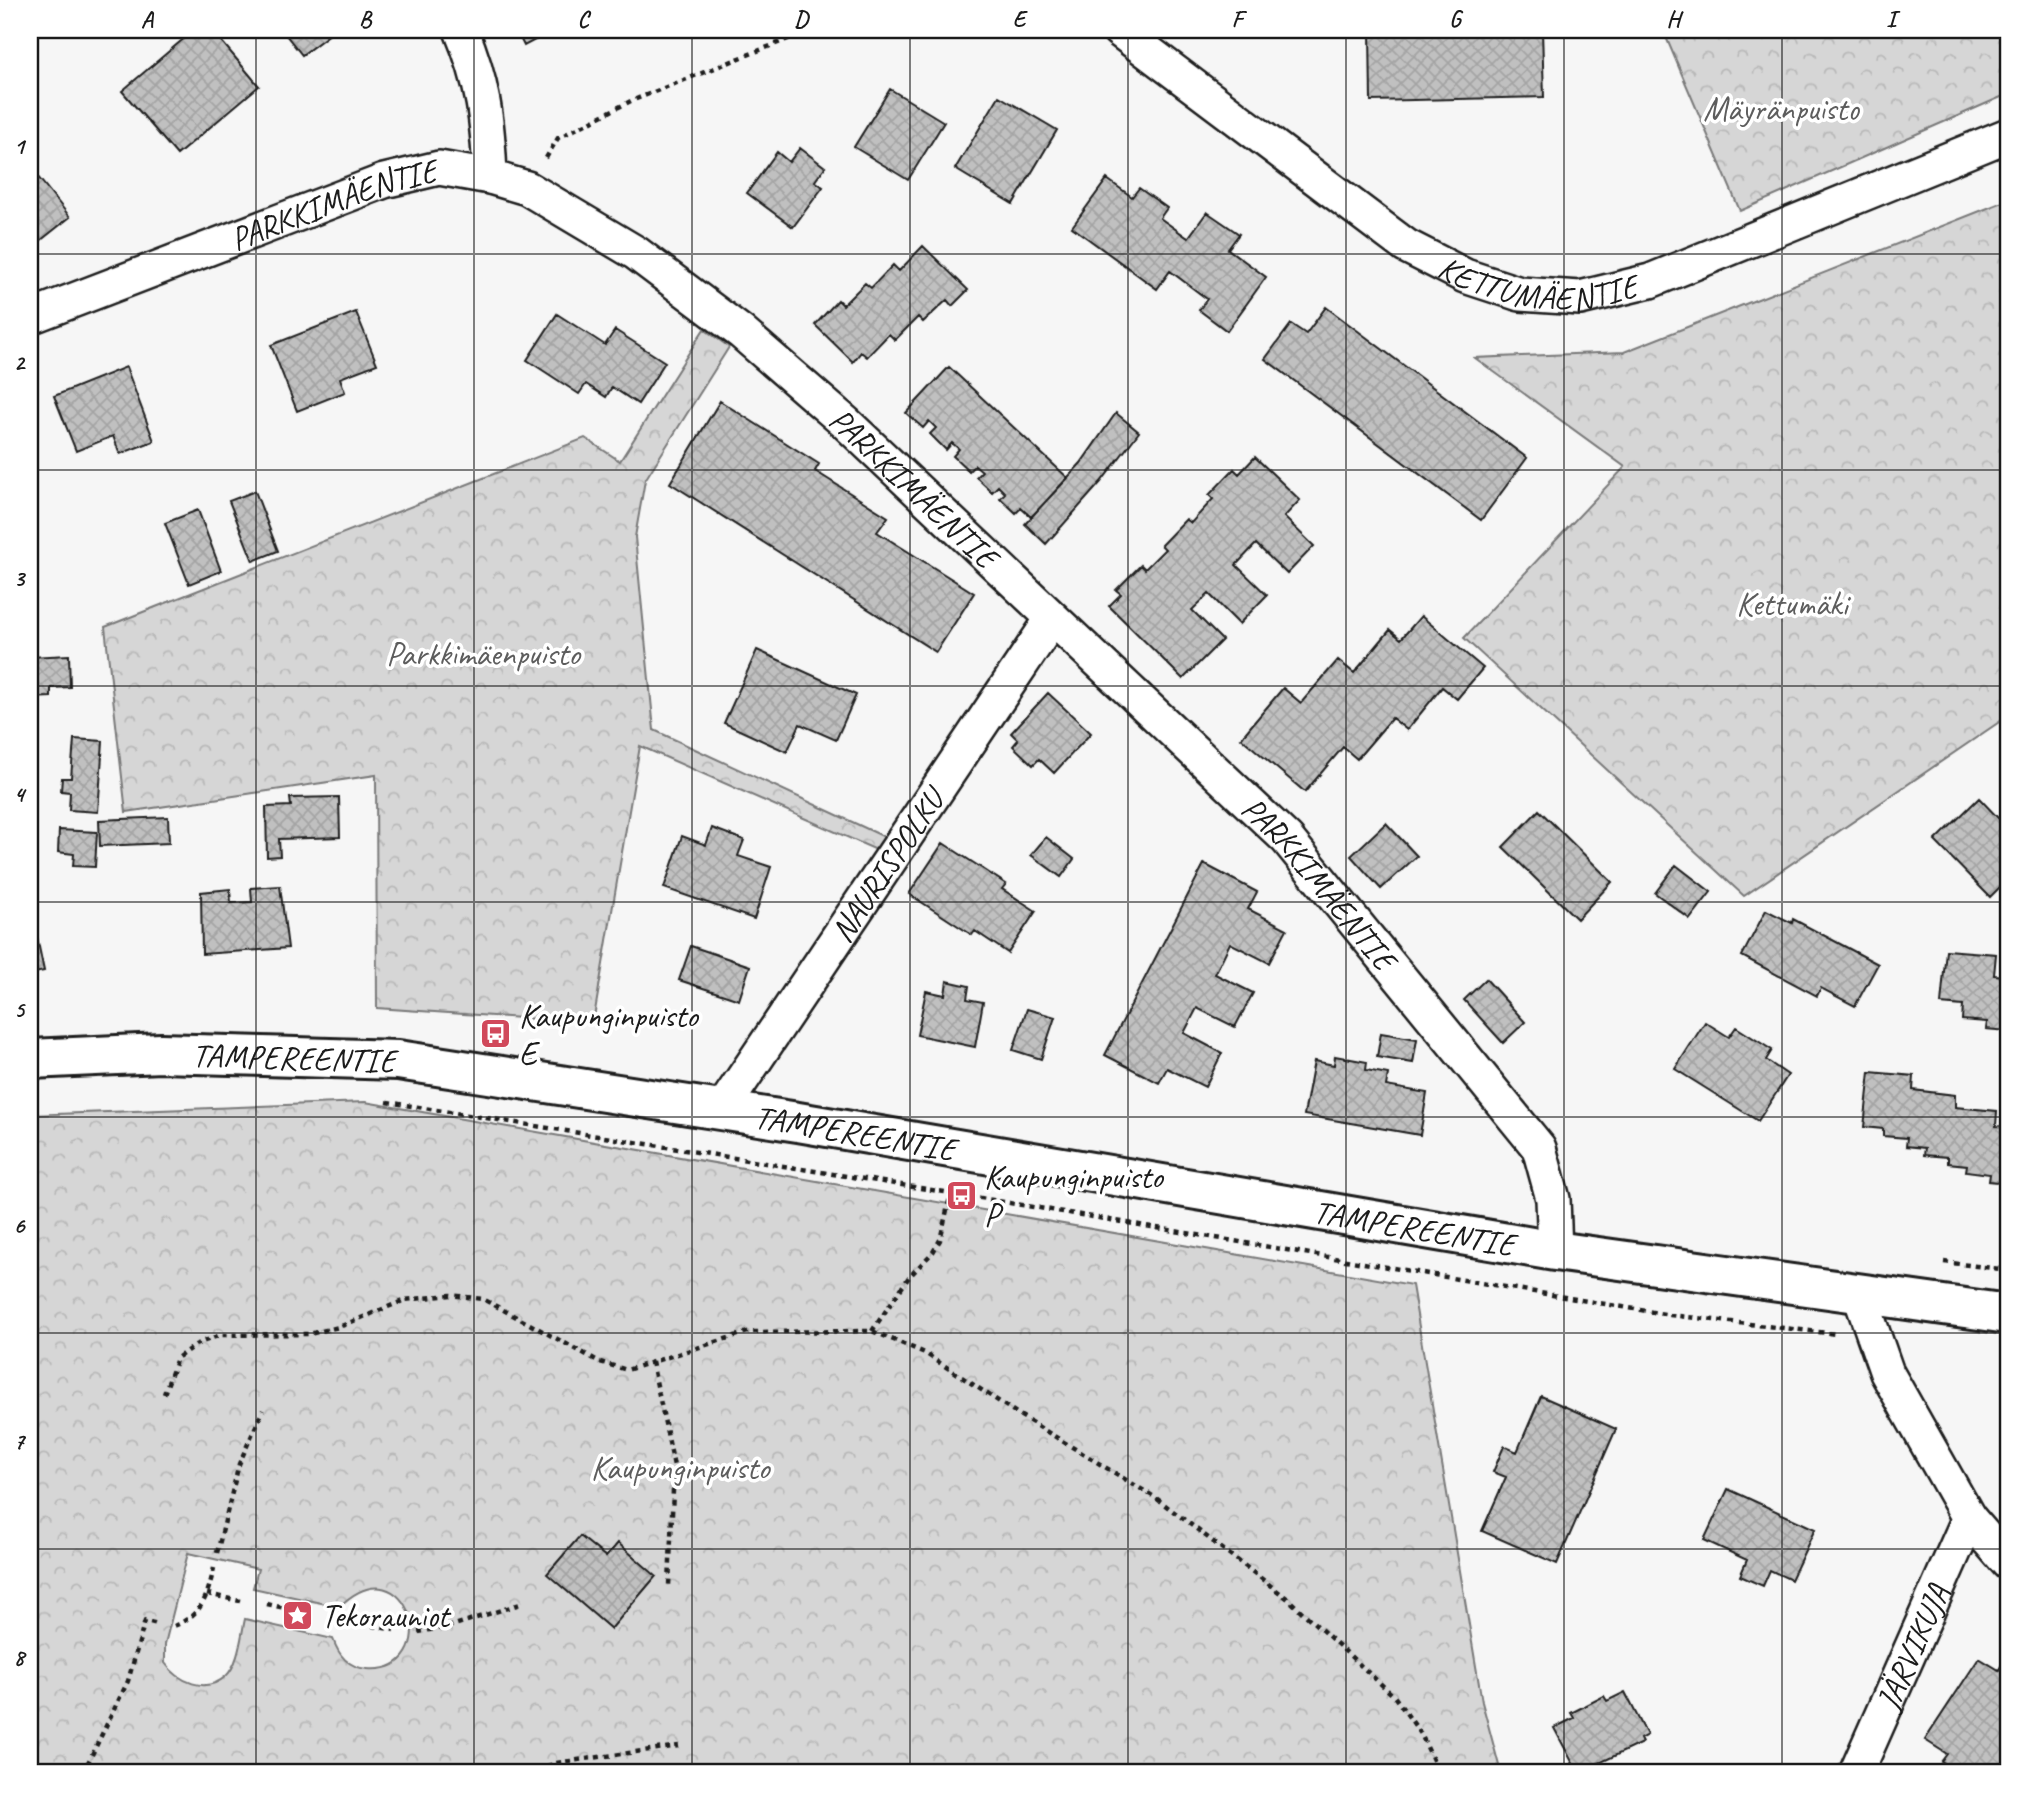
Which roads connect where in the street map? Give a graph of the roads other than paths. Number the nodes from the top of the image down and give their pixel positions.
1 (461, 30) edge
2 (1119, 30) edge
3 (2008, 135) edge
4 (490, 177) junction
5 (30, 317) edge
6 (1052, 619) junction
7 (30, 1059) edge
8 (721, 1111) junction
9 (1555, 1251) junction
10 (1859, 1293) junction
11 (2008, 1314) edge
12 (1969, 1518) junction
13 (2008, 1563) edge
14 (1856, 1773) edge

1 - 4 street
2 - 3 street, KETTUMÄENTIE
4 - 5 street, PARKKIMÄENTIE
4 - 6 street, PARKKIMÄENTIE
6 - 8 street, NAURISPOLKU
6 - 9 street, PARKKIMÄENTIE
7 - 8 main road, TAMPEREENTIE
8 - 9 main road, TAMPEREENTIE
9 - 10 main road, TAMPEREENTIE
10 - 11 main road, TAMPEREENTIE
10 - 12 street
12 - 13 street
12 - 14 street, JÄRVIKUJA

